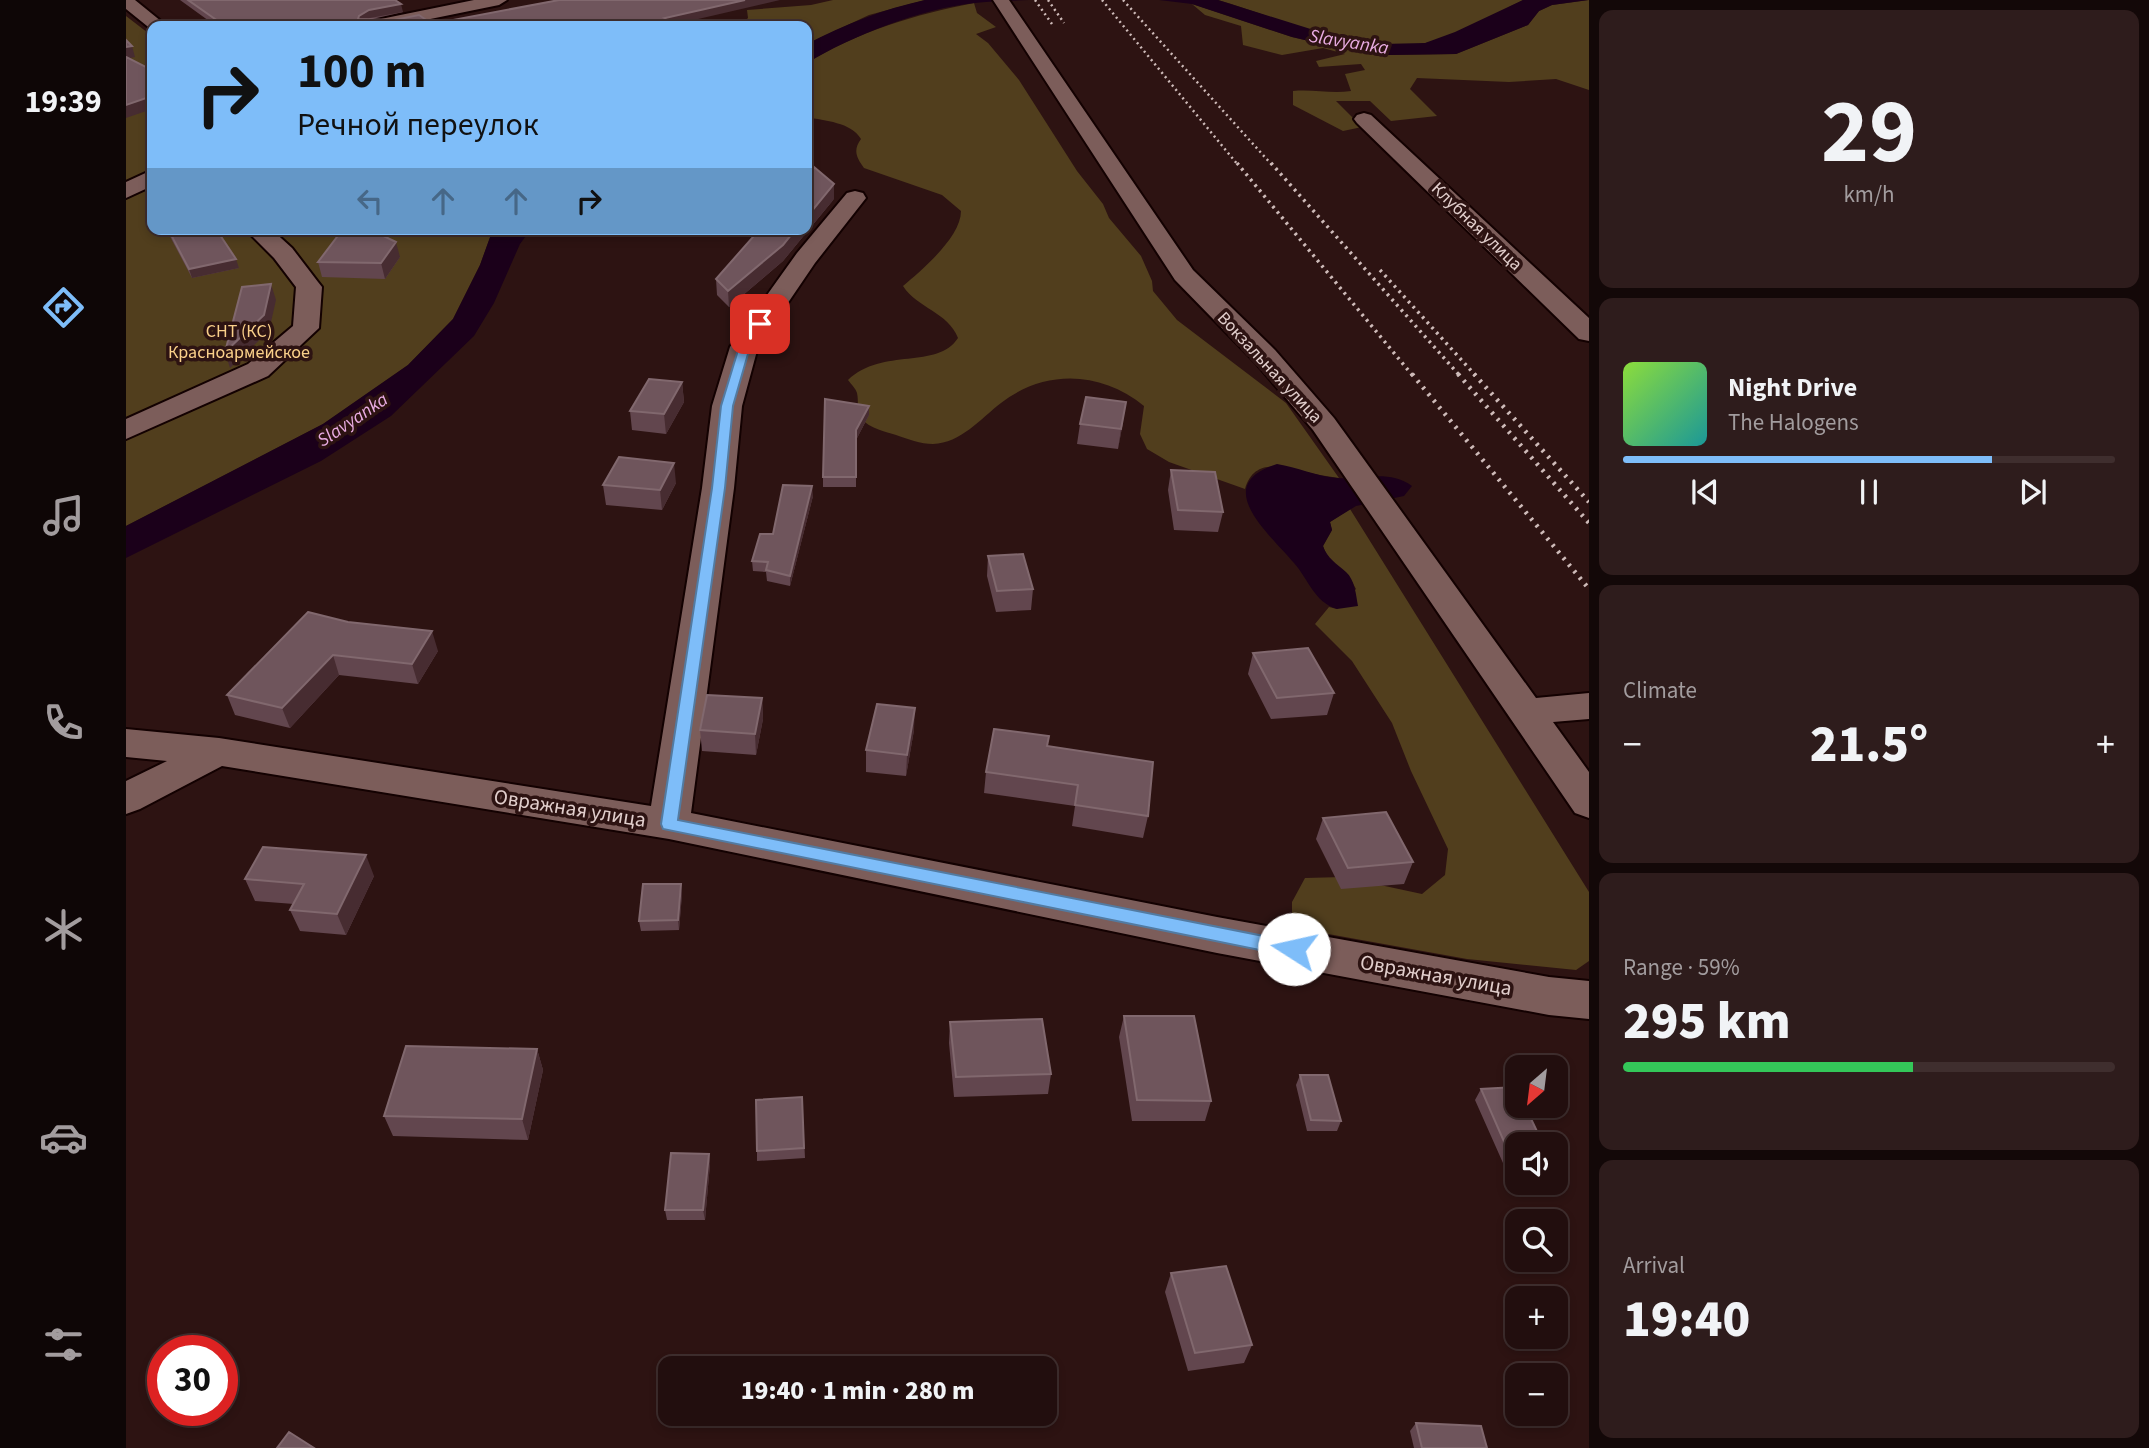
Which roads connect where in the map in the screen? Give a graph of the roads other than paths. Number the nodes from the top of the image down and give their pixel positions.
1 (499, 0) edge
2 (1001, 0) edge
3 (126, 1) edge
4 (152, 21) edge
5 (395, 21) edge
6 (1364, 119) dead end
7 (147, 180) edge
8 (126, 191) edge
9 (855, 198) dead end
10 (264, 235) edge
11 (1589, 333) edge
12 (126, 429) edge
13 (1589, 706) edge
14 (1528, 712) junction
15 (126, 743) edge
16 (219, 751) junction
17 (126, 799) edge
18 (1589, 803) edge
19 (669, 824) junction
20 (1589, 1000) edge

1 - 5 street
2 - 14 street, Вокзальная улица
3 - 4 street
6 - 11 street, Клубная улица
7 - 8 street
9 - 19 street
10 - 12 street
13 - 14 street
14 - 18 street, Вокзальная улица
15 - 16 street, Овражная улица
16 - 17 street
16 - 19 street, Овражная улица
19 - 20 street, Овражная улица

